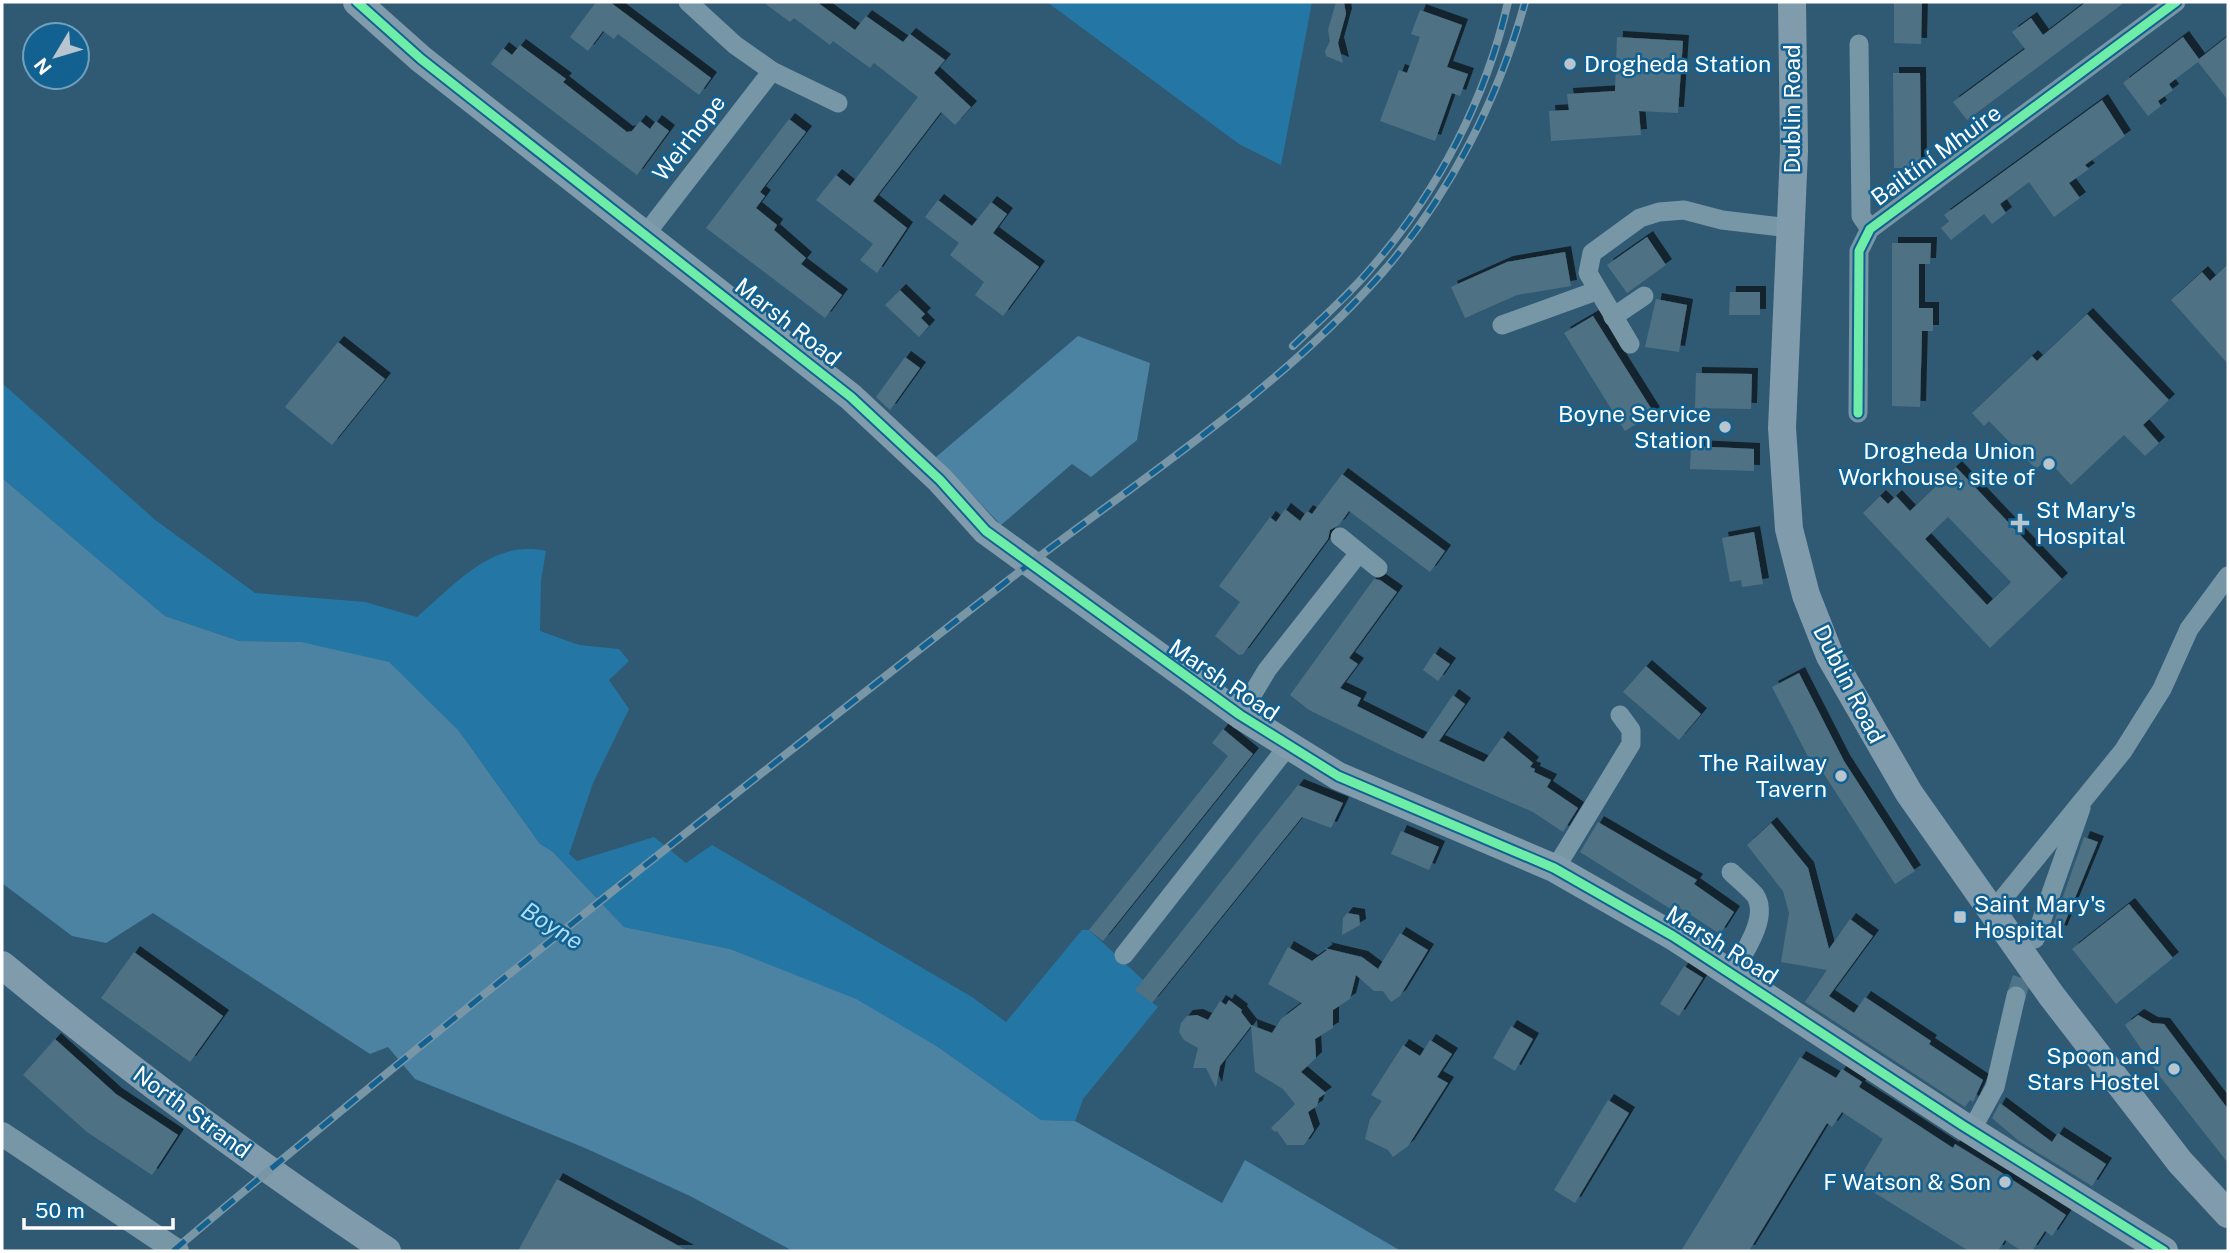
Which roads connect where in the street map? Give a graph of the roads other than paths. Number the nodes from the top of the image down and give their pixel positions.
1 (357, 2) edge
2 (688, 2) edge
3 (1792, 2) edge
4 (2176, 2) edge
5 (1859, 44) dead end
6 (772, 71) junction
7 (838, 103) dead end
8 (1790, 228) junction
9 (1870, 229) junction
10 (645, 235) junction
11 (1596, 291) junction
12 (1644, 296) dead end
13 (1613, 317) junction
14 (1502, 325) dead end
15 (1630, 344) dead end
16 (1858, 413) dead end
17 (1340, 537) dead end
18 (1359, 553) junction
19 (1377, 568) dead end
20 (2228, 576) edge
21 (1240, 715) junction
22 (1620, 715) dead end
23 (1288, 746) junction
24 (2085, 796) junction
25 (1555, 869) junction
26 (1731, 872) dead end
27 (1992, 912) junction
28 (2035, 939) tunnel mouth
29 (1124, 955) dead end
30 (2, 965) edge
31 (1733, 972) junction
32 (2016, 996) tunnel mouth
33 (1971, 1131) junction
34 (2, 1134) edge
35 (2228, 1214) edge
36 (177, 1251) edge
37 (387, 1251) edge
38 (2164, 1251) edge

1 - 10 main road, Marsh Road
2 - 6 street
3 - 8 main road, Dublin Road
4 - 9 street, Bailtíní Mhuire
5 - 9 street, Bailtíní Mhuire
6 - 7 street
6 - 10 street, Weirhope
8 - 11 street
8 - 27 main road, Dublin Road
9 - 16 street, Bailtíní Mhuire
10 - 21 main road, Marsh Road
11 - 13 street
11 - 14 street
12 - 13 street
13 - 15 street
17 - 18 street
18 - 19 street
18 - 21 street
20 - 24 street
21 - 23 main road, Marsh Road
22 - 25 street
23 - 25 main road, Marsh Road
23 - 29 street
24 - 27 street
24 - 28 street
25 - 31 main road, Marsh Road
26 - 31 street
27 - 35 main road, Dublin Road
30 - 37 main road, North Strand
31 - 33 main road, Marsh Road
32 - 33 street
33 - 38 main road, Marsh Road
34 - 36 street

